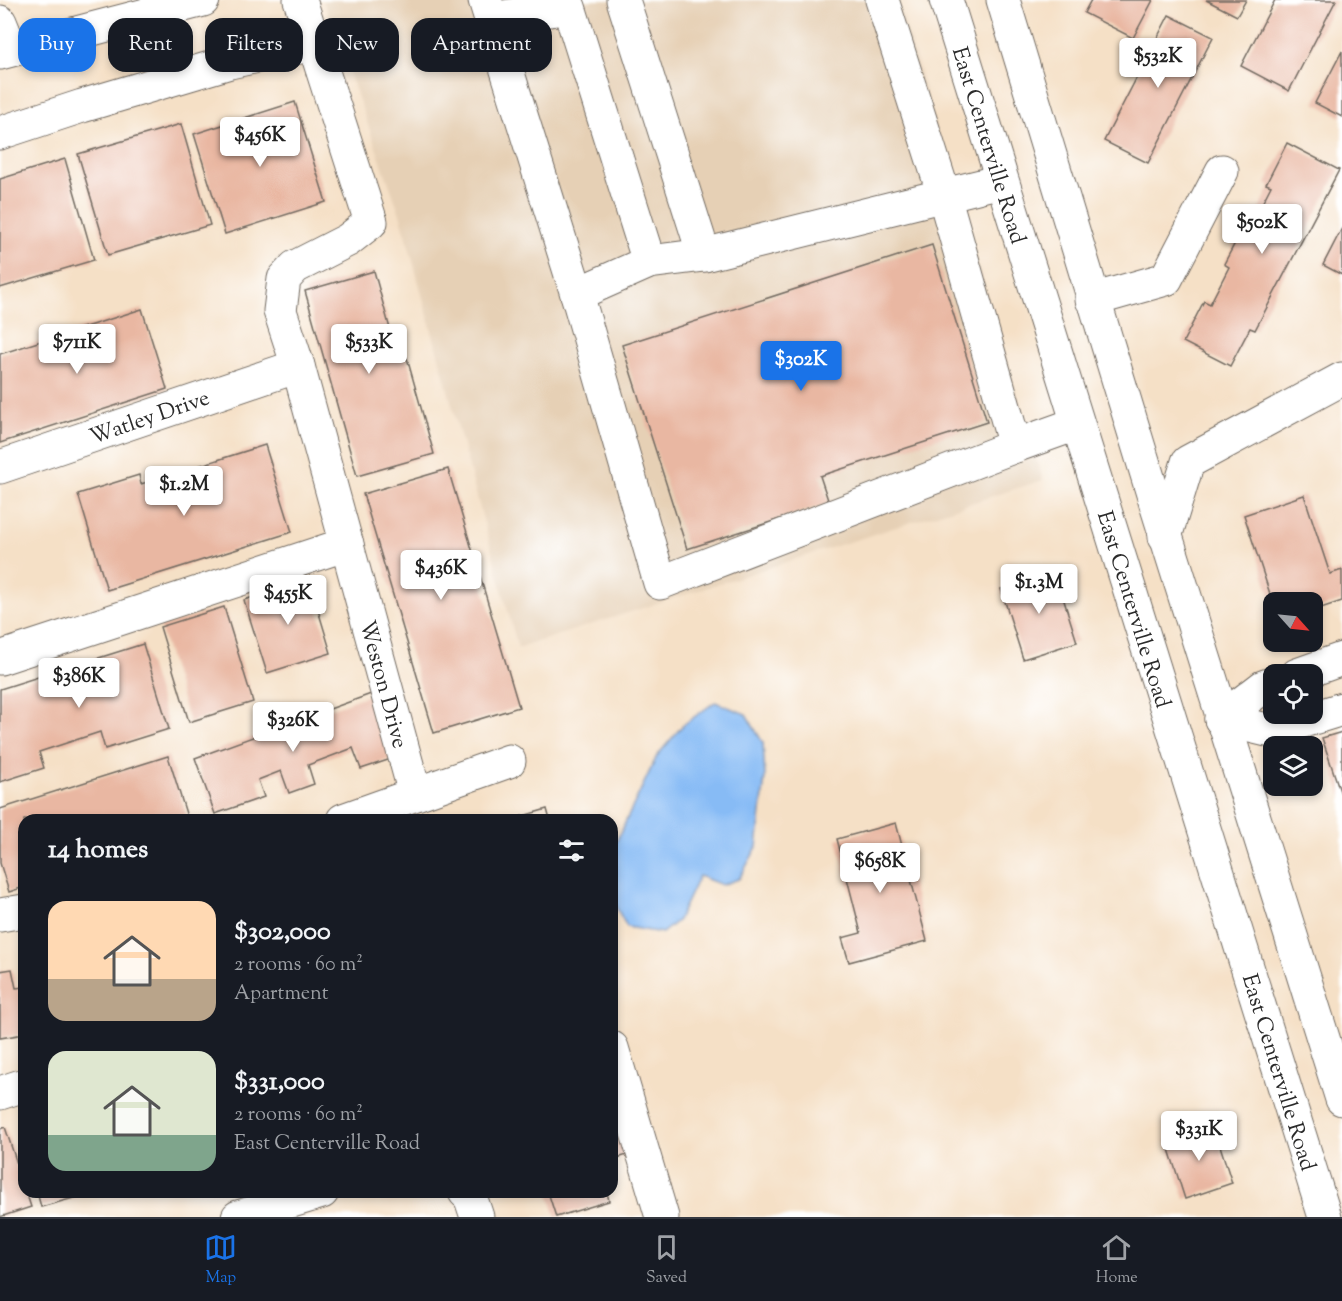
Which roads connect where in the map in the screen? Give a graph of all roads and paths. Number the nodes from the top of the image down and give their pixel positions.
1 (203, 0) edge
2 (300, 0) edge
3 (623, 0) edge
4 (882, 0) edge
5 (946, 0) edge
6 (1003, 0) edge
7 (488, 9) edge
8 (4, 41) edge
9 (314, 44) junction
10 (0, 134) edge
11 (1222, 171) dead end
12 (1001, 181) junction
13 (944, 195) junction
14 (704, 255) junction
15 (649, 262) junction
16 (577, 294) junction
17 (1092, 300) junction
18 (1042, 313) junction
19 (298, 366) junction
20 (1342, 379) edge
21 (1076, 424) junction
22 (1015, 446) junction
23 (0, 467) edge
24 (1165, 537) junction
25 (347, 544) junction
26 (0, 658) edge
27 (1342, 659) edge
28 (1323, 666) edge
29 (1263, 687) edge
30 (1342, 709) edge
31 (1221, 719) junction
32 (1176, 738) junction
33 (509, 761) dead end
34 (415, 794) junction
35 (360, 814) edge
36 (18, 911) edge
37 (0, 915) edge
38 (618, 1068) edge
39 (18, 1087) edge
40 (0, 1093) edge
41 (1342, 1099) edge
42 (302, 1198) edge
43 (1328, 1202) edge
44 (238, 1217) edge
45 (662, 1217) edge

1 - 8 main road
2 - 9 main road
3 - 14 main road
4 - 13 main road
5 - 12 main road, East Centerville Road
6 - 17 main road
7 - 15 main road
7 - 16 main road
9 - 10 main road
9 - 19 main road, Weston Drive
11 - 17 main road
12 - 13 main road
12 - 18 main road, East Centerville Road
13 - 14 main road
13 - 22 main road
14 - 15 main road
15 - 16 main road
16 - 22 main road
17 - 18 main road
17 - 24 main road
18 - 21 main road, East Centerville Road
19 - 23 main road, Watley Drive
19 - 25 main road, Weston Drive
20 - 24 main road
21 - 22 main road
21 - 32 main road, East Centerville Road
24 - 31 main road
25 - 26 main road
25 - 34 main road, Weston Drive
27 - 28 main road
29 - 31 main road
30 - 31 main road
31 - 32 main road
31 - 41 main road
32 - 43 main road, East Centerville Road
33 - 34 main road
34 - 35 main road
36 - 37 main road
38 - 45 main road
39 - 40 main road
42 - 44 main road

